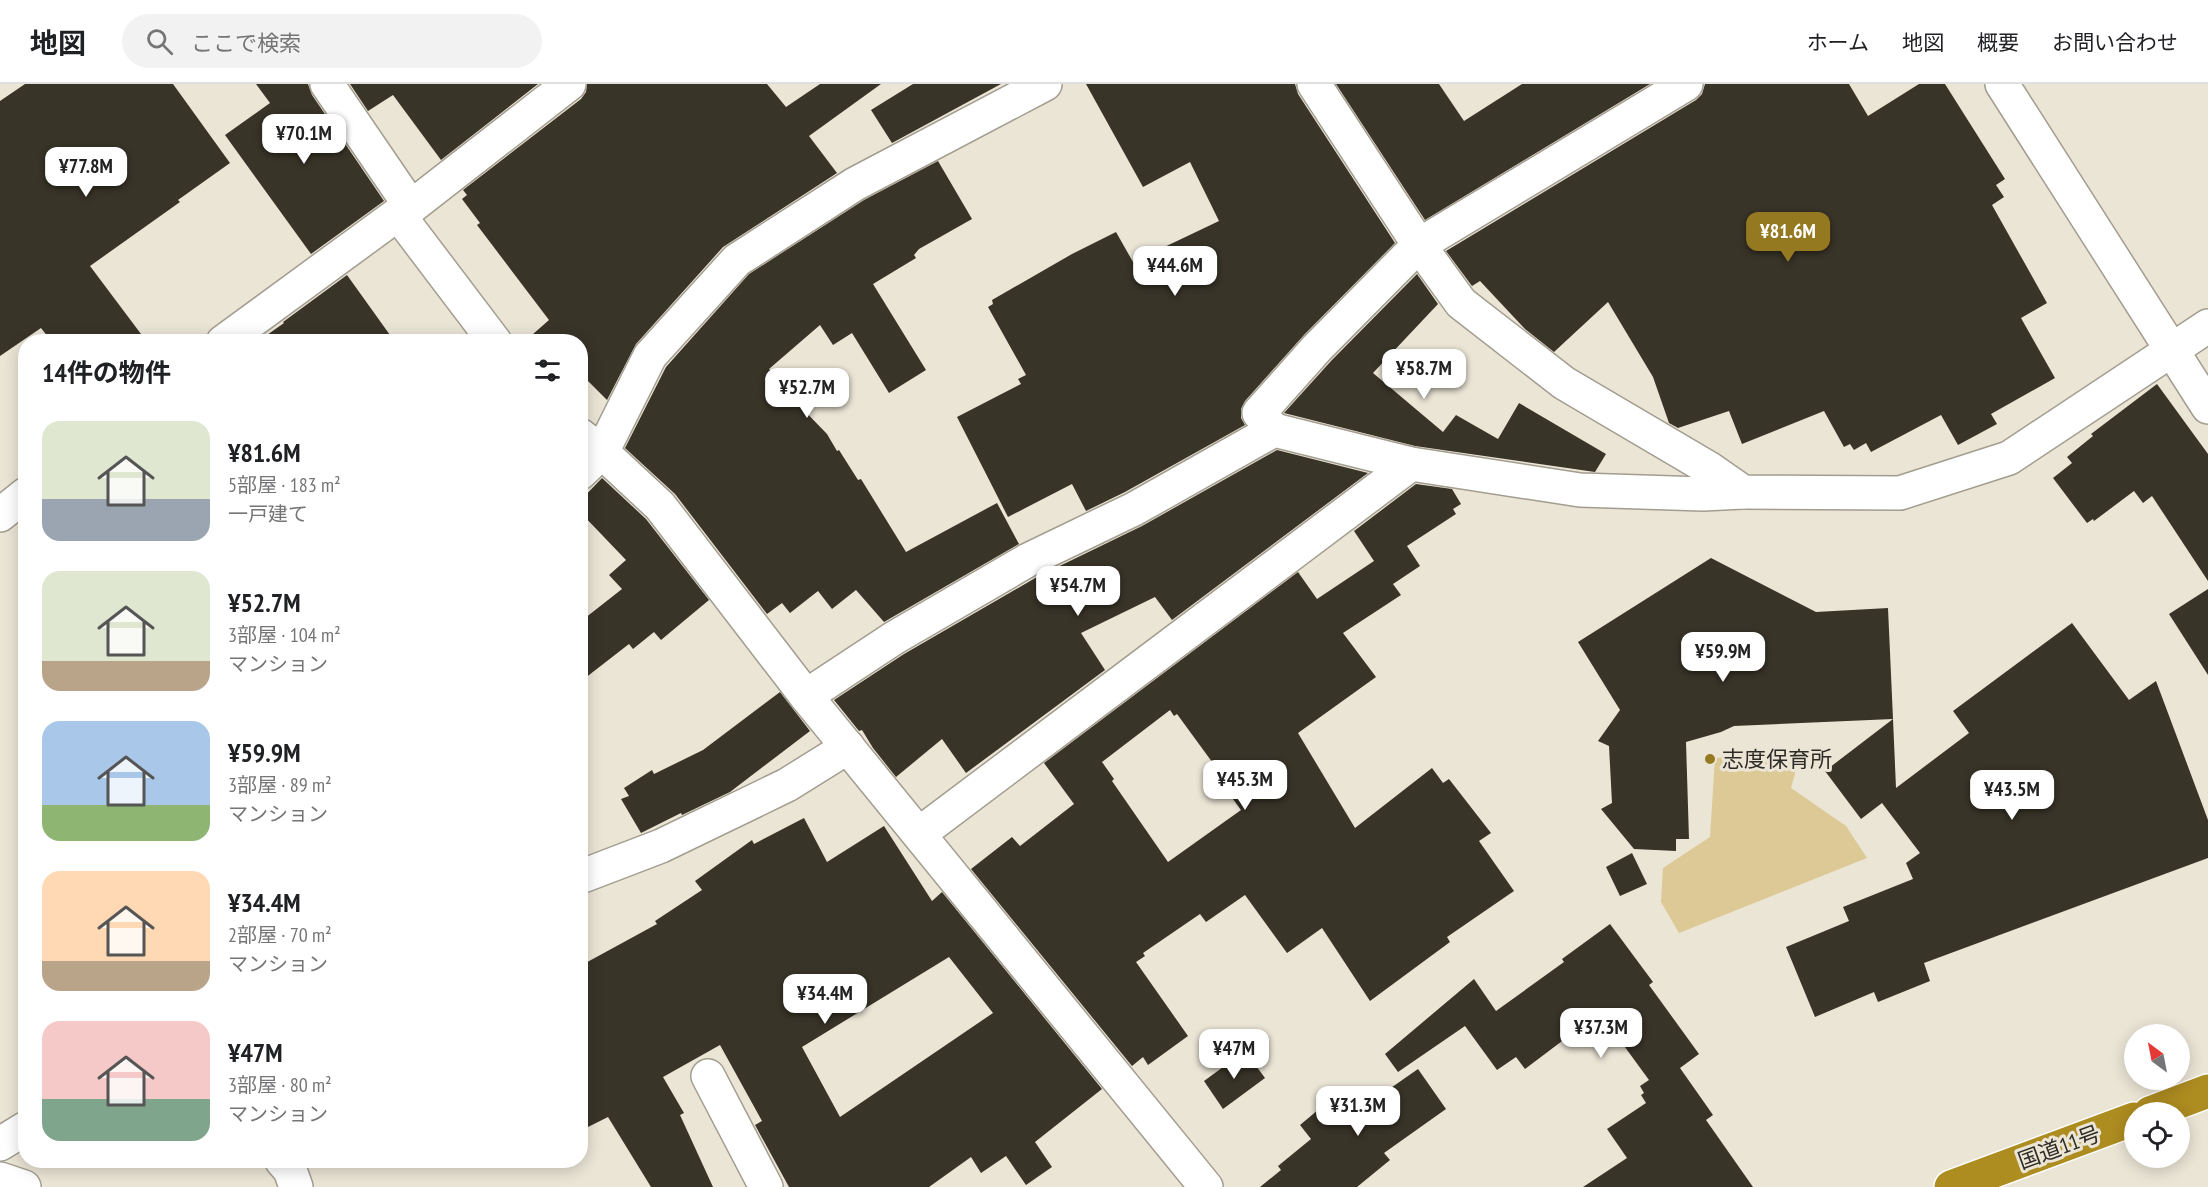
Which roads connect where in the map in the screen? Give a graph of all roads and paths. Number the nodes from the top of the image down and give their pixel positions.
1 (327, 84) edge
2 (569, 84) edge
3 (1046, 84) edge
4 (1314, 84) edge
5 (1686, 84) edge
6 (2002, 84) edge
7 (404, 210) junction
8 (1419, 245) junction
9 (2208, 326) edge
10 (234, 334) edge
11 (489, 334) edge
12 (2172, 349) junction
13 (2208, 407) edge
14 (1274, 430) junction
15 (588, 453) edge
16 (1411, 464) junction
17 (1743, 492) junction
18 (18, 500) edge
19 (0, 515) edge
20 (806, 696) junction
21 (848, 747) junction
22 (919, 834) junction
23 (588, 875) edge
24 (708, 1076) dead end
25 (2208, 1091) edge
26 (2179, 1102) edge
27 (2124, 1123) edge
28 (18, 1133) edge
29 (0, 1144) edge
30 (288, 1168) edge
31 (0, 1179) edge
32 (24, 1187) edge
33 (296, 1187) edge
34 (766, 1187) edge
35 (1206, 1187) edge
36 (1951, 1187) edge

1 - 7 street
2 - 7 street
3 - 15 street
4 - 8 street
5 - 8 street
6 - 12 street
7 - 10 street
7 - 11 street
8 - 14 street
8 - 17 street
9 - 12 street
12 - 13 street
12 - 17 street
14 - 16 street
14 - 20 street
15 - 20 street
16 - 17 street
16 - 22 street
18 - 19 street
20 - 21 street
21 - 22 street
21 - 23 street
22 - 35 street
24 - 34 street
25 - 26 highway
27 - 36 highway, 国道11号
28 - 29 street
30 - 33 street
31 - 32 street

